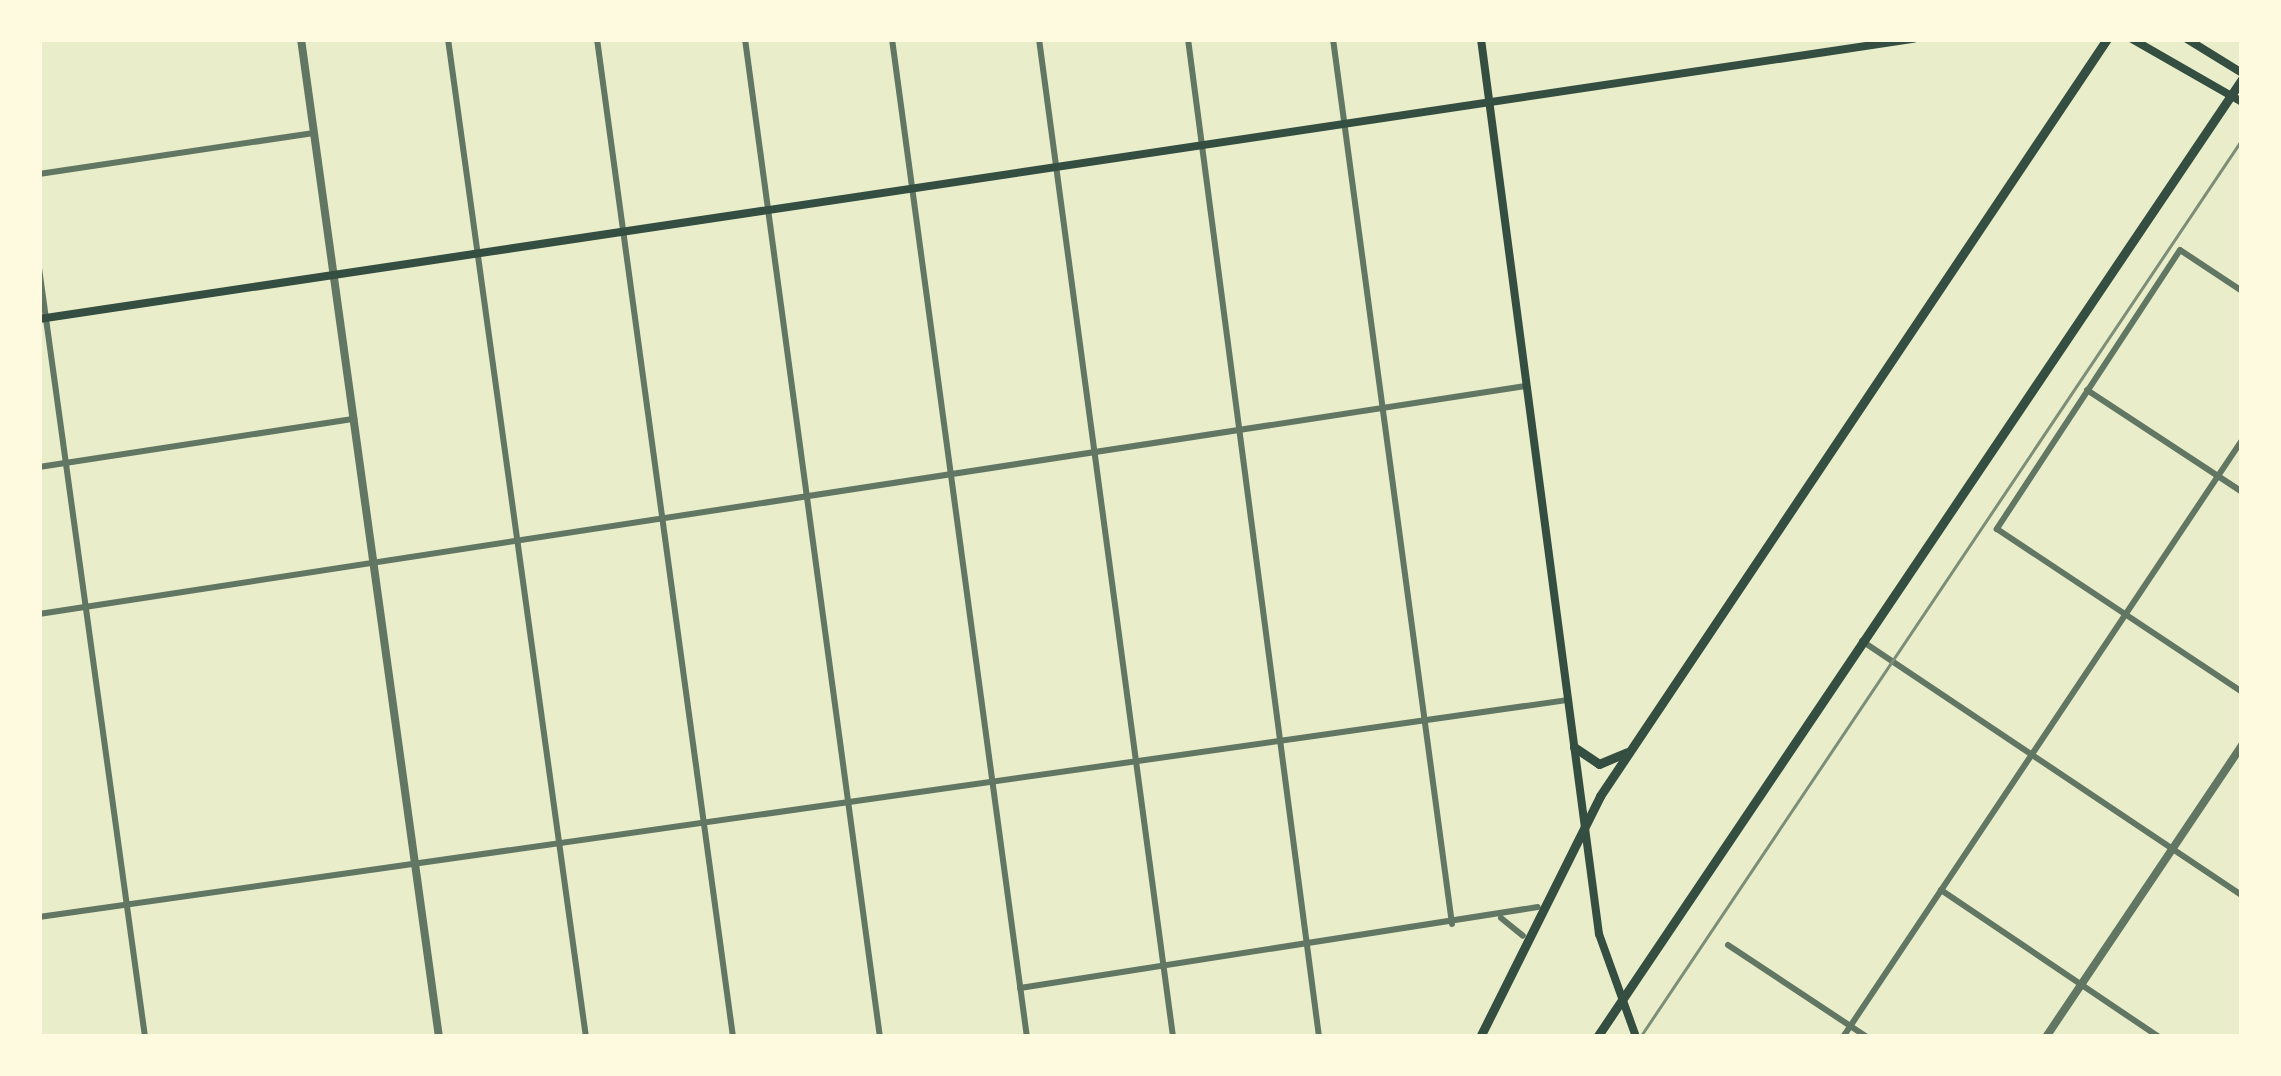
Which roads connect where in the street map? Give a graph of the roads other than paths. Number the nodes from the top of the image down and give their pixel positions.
1 (301, 39) edge
2 (448, 39) edge
3 (597, 39) edge
4 (746, 39) edge
5 (892, 39) edge
6 (1039, 39) edge
7 (1188, 39) edge
8 (1333, 39) edge
9 (1481, 39) edge
10 (1913, 39) edge
11 (2108, 39) edge
12 (2132, 39) edge
13 (2187, 39) edge
14 (2242, 76) edge
15 (1489, 96) junction
16 (2237, 98) edge
17 (1343, 119) junction
18 (314, 133) junction
19 (1202, 141) junction
20 (1056, 162) junction
21 (39, 175) edge
22 (913, 185) junction
23 (768, 209) junction
24 (622, 230) junction
25 (478, 253) junction
26 (39, 268) edge
27 (334, 274) junction
28 (2242, 291) edge
29 (42, 319) edge
30 (1526, 386) junction
31 (2087, 390) junction
32 (1384, 408) junction
33 (354, 419) junction
34 (1239, 430) junction
35 (2242, 440) edge
36 (1094, 452) junction
37 (66, 463) junction
38 (39, 467) edge
39 (950, 474) junction
40 (2218, 476) junction
41 (2242, 492) edge
42 (807, 496) junction
43 (662, 518) junction
44 (518, 540) junction
45 (374, 563) junction
46 (86, 607) junction
47 (39, 614) edge
48 (2125, 614) junction
49 (1862, 641) junction
50 (2242, 692) edge
51 (1567, 700) junction
52 (1426, 719) junction
53 (1281, 741) junction
54 (2242, 745) edge
55 (1574, 747) junction
56 (1632, 749) junction
57 (2031, 754) junction
58 (1137, 764) junction
59 (992, 784) junction
60 (849, 806) junction
61 (1584, 823) junction
62 (704, 828) junction
63 (560, 846) junction
64 (2172, 849) junction
65 (415, 863) junction
66 (1941, 890) junction
67 (2242, 895) edge
68 (126, 904) junction
69 (1538, 907) junction
70 (39, 917) edge
71 (1497, 917) junction
72 (1452, 924) junction
73 (1523, 936) junction
74 (1308, 945) junction
75 (1728, 945) dead end
76 (1164, 966) junction
77 (2082, 985) junction
78 (1020, 988) junction
79 (1619, 1004) junction
80 (1850, 1026) junction
81 (145, 1037) edge
82 (439, 1037) edge
83 (586, 1037) edge
84 (733, 1037) edge
85 (880, 1037) edge
86 (1027, 1037) edge
87 (1173, 1037) edge
88 (1319, 1037) edge
89 (1480, 1037) edge
90 (1597, 1037) edge
91 (1636, 1037) edge
92 (1843, 1037) edge
93 (1867, 1037) edge
94 (2046, 1037) edge
95 (2159, 1037) edge

1 - 18 street
2 - 25 street
3 - 24 street
4 - 23 street
5 - 22 street
6 - 20 street
7 - 19 street
8 - 17 street
9 - 15 main road
10 - 15 main road
11 - 56 highway
12 - 16 main road
13 - 14 main road
14 - 16 highway
15 - 17 main road
15 - 30 main road
16 - 49 highway
17 - 19 main road
17 - 32 street
18 - 21 street
18 - 27 street
19 - 20 main road
19 - 34 street
20 - 22 main road
20 - 36 street
22 - 23 main road
22 - 39 street
23 - 24 main road
23 - 42 street
24 - 25 main road
24 - 43 street
25 - 27 main road
25 - 44 street
26 - 29 street
27 - 29 main road
27 - 33 street
28 - 31 street
29 - 37 street
30 - 32 street
30 - 51 main road
31 - 40 street
31 - 48 street
32 - 34 street
32 - 52 street
33 - 37 street
33 - 45 street
34 - 36 street
34 - 53 street
35 - 40 street
36 - 39 street
36 - 58 street
37 - 38 street
37 - 46 street
39 - 42 street
39 - 59 street
40 - 41 street
40 - 48 street
42 - 43 street
42 - 60 street
43 - 44 street
43 - 62 street
44 - 45 street
44 - 63 street
45 - 46 street
45 - 65 street
46 - 47 street
46 - 68 street
48 - 50 street
48 - 57 street
49 - 57 street
49 - 79 highway
51 - 52 street
51 - 55 main road
52 - 53 street
52 - 72 street
53 - 58 street
53 - 74 street
54 - 64 street
55 - 56 highway
55 - 61 main road
56 - 61 highway
57 - 64 street
57 - 66 street
58 - 59 street
58 - 76 street
59 - 60 street
59 - 78 street
60 - 62 street
60 - 85 street
61 - 69 highway
61 - 79 main road
62 - 63 street
62 - 84 street
63 - 65 street
63 - 83 street
64 - 67 street
64 - 77 street
65 - 68 street
65 - 82 street
66 - 77 street
66 - 80 street
68 - 70 street
68 - 81 street
69 - 71 street
69 - 73 highway
71 - 72 street
71 - 73 street
72 - 74 street
73 - 89 highway
74 - 76 street
74 - 88 street
75 - 80 street
76 - 78 street
76 - 87 street
77 - 94 street
77 - 95 street
78 - 86 street
79 - 90 highway
79 - 91 main road
80 - 92 street
80 - 93 street

